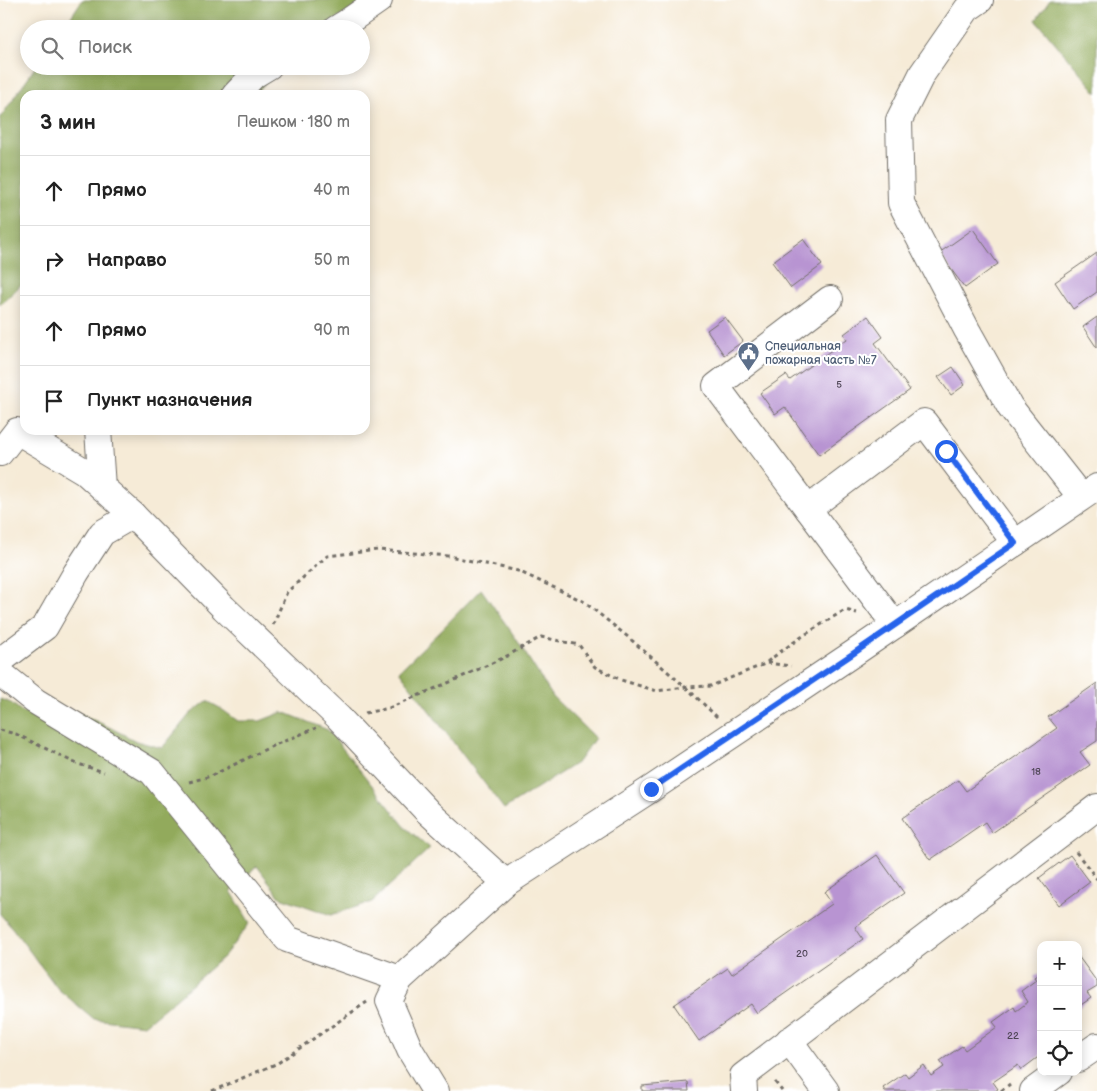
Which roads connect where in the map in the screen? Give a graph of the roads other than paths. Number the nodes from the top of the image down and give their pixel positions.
1 (379, 0) edge
2 (980, 0) edge
3 (350, 20) edge
4 (256, 75) edge
5 (240, 90) edge
6 (830, 299) dead end
7 (20, 433) edge
8 (24, 435) edge
9 (98, 435) edge
10 (0, 453) edge
11 (102, 487) junction
12 (1089, 492) edge
13 (808, 509) junction
14 (133, 515) junction
15 (1015, 543) junction
16 (895, 625) junction
17 (0, 661) edge
18 (0, 673) edge
19 (1097, 807) edge
20 (506, 883) junction
21 (400, 979) junction
22 (789, 1040) junction
23 (1097, 1046) edge
24 (1082, 1056) edge
25 (1054, 1076) edge
26 (435, 1091) edge
27 (744, 1091) edge
28 (826, 1091) edge
29 (1033, 1091) edge

1 - 3 lane
2 - 12 lane
4 - 5 lane
6 - 13 lane
7 - 10 lane
8 - 11 lane
9 - 11 lane
11 - 14 lane
12 - 15 lane
13 - 15 lane
13 - 16 lane
14 - 17 lane
14 - 20 lane
15 - 16 lane
16 - 20 lane
18 - 21 lane
19 - 22 lane
20 - 21 lane
21 - 26 lane
22 - 27 lane
22 - 28 lane
23 - 24 lane
25 - 29 lane

